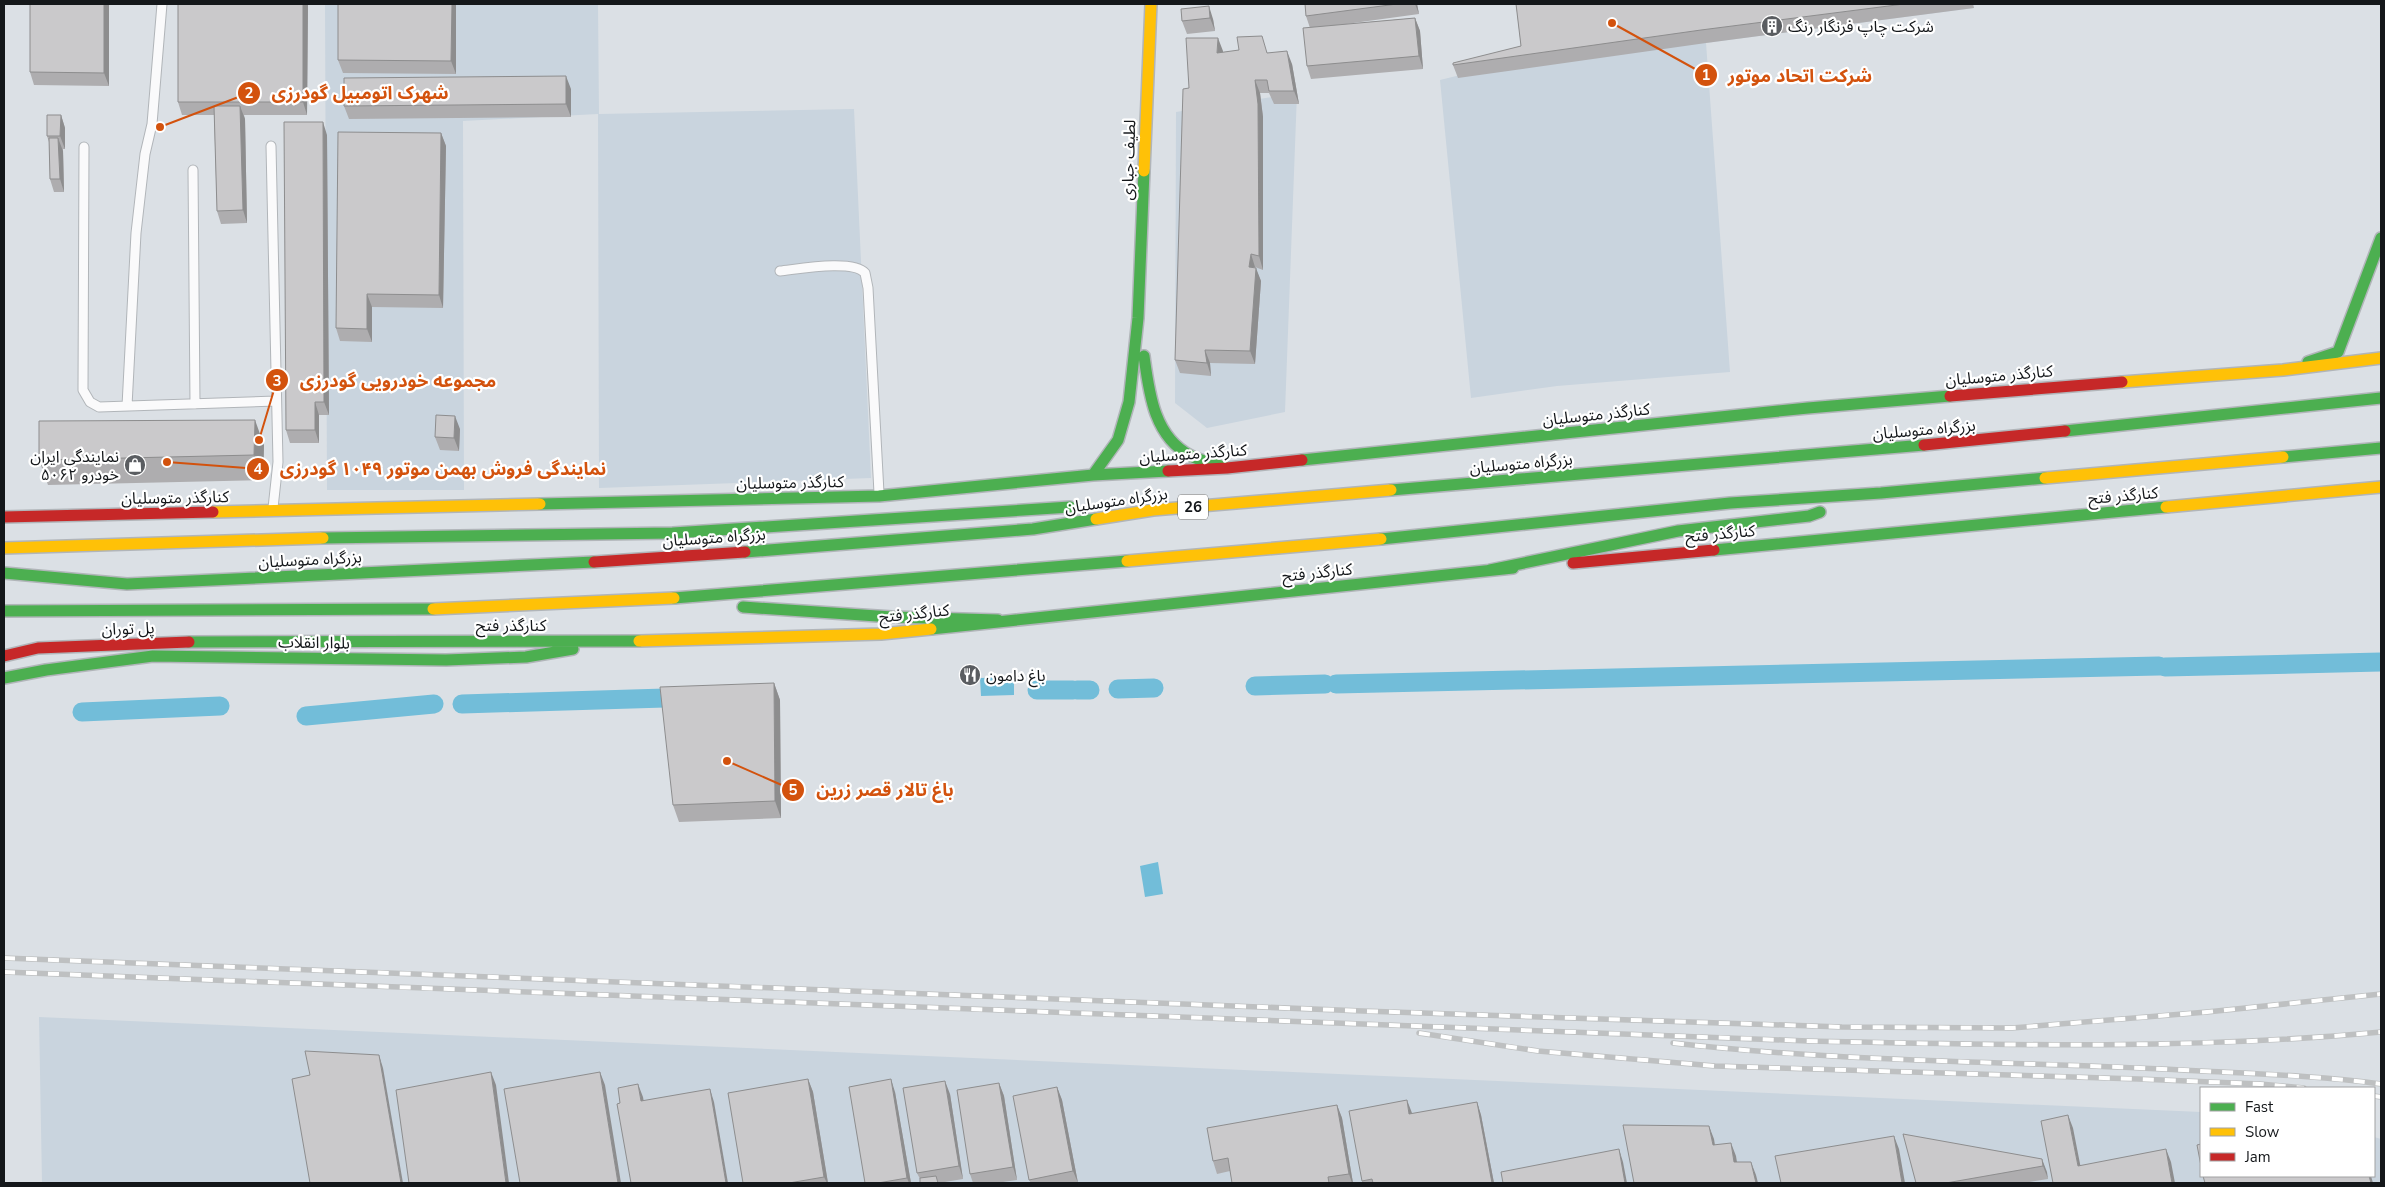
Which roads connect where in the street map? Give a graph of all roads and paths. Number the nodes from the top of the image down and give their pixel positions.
1 (162, 4) edge
2 (1151, 4) edge
3 (271, 146) dead end
4 (84, 147) dead end
5 (193, 170) dead end
6 (2381, 238) edge
7 (780, 270) dead end
8 (2381, 270) edge
9 (1138, 318) junction
10 (2364, 319) dead end
11 (2366, 345) dead end
12 (2378, 359) edge
13 (2283, 370) junction
14 (2381, 398) edge
15 (276, 401) junction
16 (195, 404) junction
17 (127, 406) junction
18 (2381, 448) edge
19 (1228, 468) junction
20 (1093, 475) junction
21 (2381, 489) edge
22 (1881, 493) junction
23 (879, 496) junction
24 (1082, 506) dead end
25 (1101, 506) dead end
26 (1153, 510) junction
27 (272, 511) junction
28 (4, 517) edge
29 (4, 548) edge
30 (1490, 570) junction
31 (4, 573) edge
32 (644, 600) junction
33 (4, 611) edge
34 (998, 620) junction
35 (254, 641) joint
36 (624, 641) junction
37 (4, 656) edge
38 (4, 678) edge

1 - 17 lane
2 - 9 main road, لطیف جباری
3 - 15 lane
4 - 17 lane
5 - 16 lane
6 - 13 main road
7 - 23 lane
8 - 10 main road
9 - 19 main road
9 - 20 main road
11 - 12 main road
12 - 13 main road, کنارگذر متوسلیان
13 - 19 main road, کنارگذر متوسلیان
14 - 26 main road, بزرگراه متوسلیان / 26
15 - 16 lane
15 - 27 lane
16 - 17 lane
18 - 22 main road
19 - 20 main road, کنارگذر متوسلیان
20 - 23 main road, کنارگذر متوسلیان
21 - 30 main road, کنارگذر فتح
22 - 30 main road
22 - 32 main road
23 - 27 main road, کنارگذر متوسلیان
24 - 29 main road
25 - 26 main road
26 - 31 main road, بزرگراه متوسلیان / 26
27 - 28 main road, کنارگذر متوسلیان
30 - 34 main road, کنارگذر فتح
32 - 33 main road
32 - 34 main road
34 - 36 main road, کنارگذر فتح
35 - 36 main road, کنارگذر فتح
35 - 37 main road, پل توران
36 - 38 main road, بلوار انقلاب

